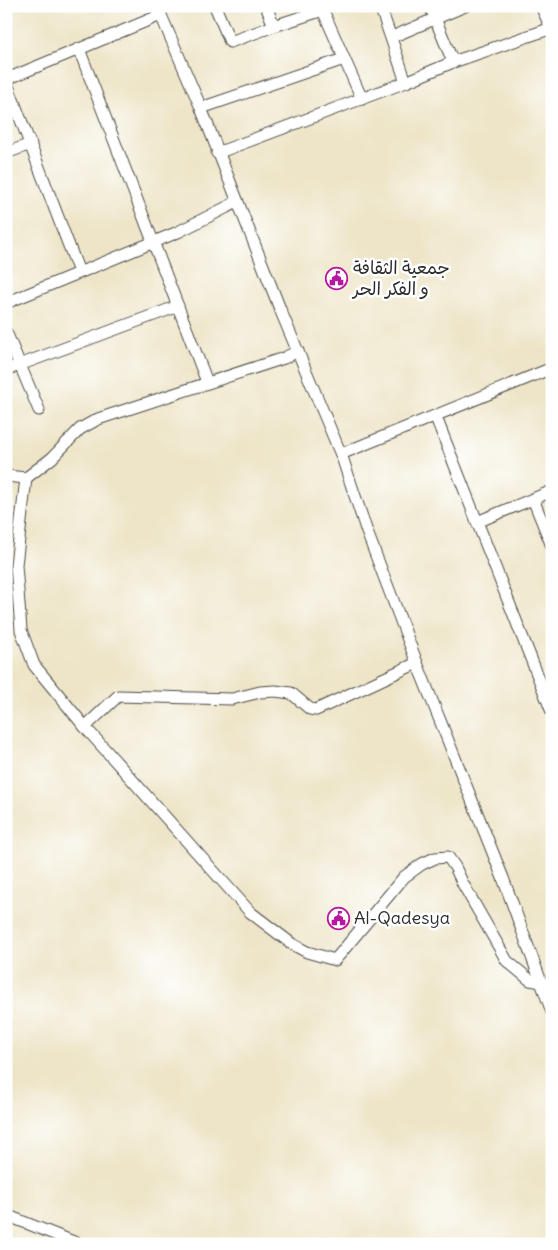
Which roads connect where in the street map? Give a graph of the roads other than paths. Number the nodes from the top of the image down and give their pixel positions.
1 (216, 6) edge
2 (266, 6) edge
3 (380, 6) edge
4 (430, 6) edge
5 (466, 6) edge
6 (541, 6) edge
7 (322, 8) edge
8 (159, 11) edge
9 (434, 19) junction
10 (274, 26) junction
11 (552, 28) edge
12 (392, 37) junction
13 (79, 49) junction
14 (344, 59) junction
15 (453, 62) junction
16 (7, 80) edge
17 (406, 82) junction
18 (362, 99) junction
19 (201, 108) junction
20 (31, 144) junction
21 (6, 153) edge
22 (217, 153) junction
23 (237, 202) junction
24 (153, 242) junction
25 (79, 272) junction
26 (6, 303) edge
27 (178, 306) junction
28 (6, 332) edge
29 (298, 351) junction
30 (20, 365) junction
31 (552, 368) edge
32 (6, 370) edge
33 (207, 382) junction
34 (39, 410) dead end
35 (437, 420) dead end
36 (341, 454) junction
37 (6, 476) edge
38 (26, 478) junction
39 (552, 491) edge
40 (533, 499) junction
41 (477, 522) junction
42 (552, 546) edge
43 (416, 663) junction
44 (552, 712) edge
45 (85, 727) junction
46 (542, 982) junction
47 (552, 1012) edge
48 (6, 1215) edge
49 (79, 1244) edge

1 - 10 street
2 - 10 street
3 - 12 street
4 - 9 street
5 - 9 street
6 - 11 street
7 - 10 street
7 - 14 street
8 - 13 street
8 - 19 street
9 - 12 street
9 - 15 street
11 - 15 street
12 - 17 street
13 - 16 street
13 - 24 street
14 - 18 street
14 - 19 street
15 - 17 street
16 - 20 street
17 - 18 street
18 - 22 street
19 - 22 street
20 - 21 street
20 - 25 street
22 - 23 street
23 - 24 street
23 - 29 street
24 - 25 street
24 - 27 street
25 - 26 street
27 - 30 street
27 - 33 street
28 - 30 street
29 - 33 street
29 - 36 street
30 - 32 street
30 - 34 street
31 - 36 street
33 - 38 street
35 - 41 street
36 - 43 street
37 - 38 street
38 - 45 street
39 - 40 street
40 - 41 street
40 - 42 street
41 - 44 street
43 - 45 street
43 - 46 street
45 - 46 street
46 - 47 street
48 - 49 street

